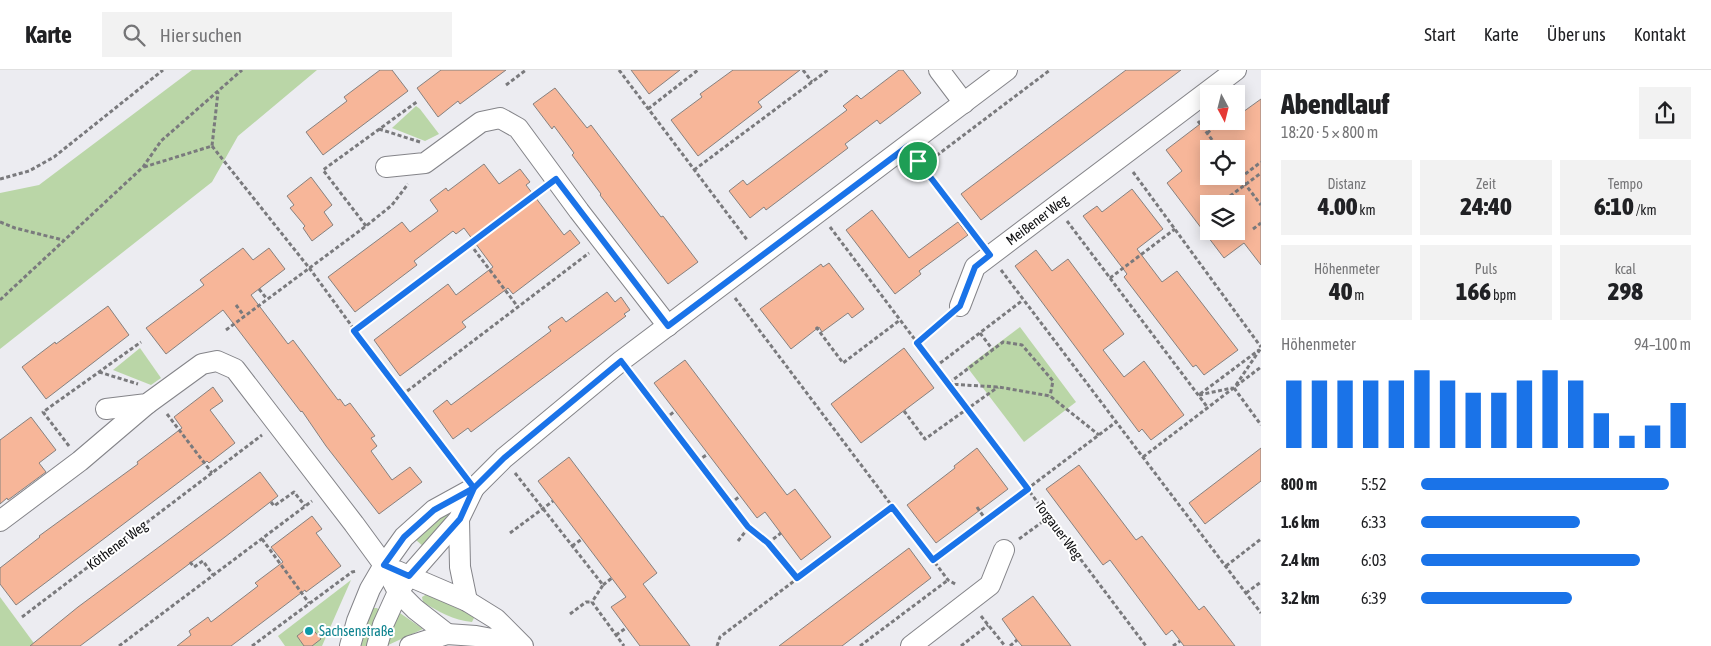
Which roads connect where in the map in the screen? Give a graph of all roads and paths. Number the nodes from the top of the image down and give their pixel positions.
1 (163, 70) edge
2 (526, 70) edge
3 (619, 70) edge
4 (698, 70) edge
5 (803, 70) edge
6 (828, 70) edge
7 (939, 70) edge
8 (1007, 70) edge
9 (1050, 70) edge
10 (1236, 70) edge
11 (240, 71) edge
12 (812, 82) junction
13 (506, 85) dead end
14 (218, 91) junction
15 (418, 101) dead end
16 (964, 103) junction
17 (1187, 106) junction
18 (648, 109) junction
19 (379, 129) junction
20 (1211, 130) edge
21 (1207, 133) junction
22 (1212, 140) edge
23 (425, 143) dead end
24 (212, 146) junction
25 (913, 153) junction
26 (1121, 156) junction
27 (1261, 162) edge
28 (425, 163) junction
29 (386, 167) dead end
30 (143, 168) junction
31 (694, 170) junction
32 (1261, 172) edge
33 (1245, 174) edge
34 (0, 179) edge
35 (556, 179) junction
36 (1245, 184) joint
37 (1244, 185) edge
38 (1231, 195) edge
39 (1055, 206) junction
40 (1261, 206) edge
41 (819, 212) junction
42 (0, 222) edge
43 (1261, 223) edge
44 (366, 226) junction
45 (1175, 229) junction
46 (1254, 229) dead end
47 (64, 240) junction
48 (603, 242) junction
49 (470, 244) junction
50 (990, 255) junction
51 (760, 257) junction
52 (310, 268) junction
53 (1110, 278) junction
54 (724, 284) junction
55 (259, 289) dead end
56 (267, 299) junction
57 (0, 300) edge
58 (1024, 300) junction
59 (236, 305) dead end
60 (960, 306) joint
61 (518, 307) junction
62 (244, 316) junction
63 (900, 320) junction
64 (668, 326) junction
65 (816, 327) dead end
66 (226, 330) dead end
67 (354, 331) junction
68 (980, 333) junction
69 (141, 342) dead end
70 (917, 343) junction
71 (1261, 348) edge
72 (993, 350) junction
73 (621, 361) junction
74 (935, 367) junction
75 (1261, 367) edge
76 (99, 372) junction
77 (948, 384) junction
78 (999, 387) junction
79 (1234, 388) junction
80 (402, 395) junction
81 (1199, 395) junction
82 (149, 396) junction
83 (1050, 396) junction
84 (1208, 408) junction
85 (106, 409) dead end
86 (967, 409) junction
87 (676, 411) dead end
88 (904, 411) dead end
89 (665, 419) junction
90 (1116, 422) junction
91 (277, 424) junction
92 (1261, 425) edge
93 (1099, 435) junction
94 (708, 454) dead end
95 (1143, 457) junction
96 (504, 458) junction
97 (80, 461) junction
98 (697, 461) junction
99 (212, 473) junction
100 (474, 488) junction
101 (1028, 489) junction
102 (328, 490) junction
103 (740, 496) dead end
104 (553, 501) dead end
105 (271, 502) dead end
106 (730, 504) junction
107 (305, 506) junction
108 (892, 507) junction
109 (977, 507) dead end
110 (543, 509) junction
111 (1049, 517) junction
112 (460, 519) junction
113 (986, 520) junction
114 (0, 521) edge
115 (748, 527) junction
116 (510, 533) dead end
117 (781, 533) dead end
118 (262, 539) junction
119 (582, 539) dead end
120 (1261, 539) edge
121 (738, 541) dead end
122 (768, 543) junction
123 (572, 546) junction
124 (1004, 550) joint
125 (933, 560) junction
126 (190, 562) dead end
127 (384, 565) junction
128 (1226, 566) junction
129 (213, 575) junction
130 (612, 578) dead end
131 (797, 578) junction
132 (948, 580) junction
133 (1261, 582) edge
134 (404, 584) junction
135 (603, 585) junction
136 (1246, 593) junction
137 (970, 600) junction
138 (467, 601) junction
139 (592, 602) junction
140 (309, 604) junction
141 (1261, 613) edge
142 (570, 614) dead end
143 (22, 617) dead end
144 (988, 626) junction
145 (626, 628) dead end
146 (447, 634) junction
147 (616, 636) junction
148 (1018, 640) dead end
149 (1180, 641) dead end
150 (521, 645) edge
151 (119, 646) edge
152 (252, 646) edge
153 (350, 646) edge
154 (378, 646) edge
155 (410, 646) edge
156 (624, 646) edge
157 (717, 646) edge
158 (860, 646) edge
159 (911, 646) edge
160 (961, 646) edge
161 (1005, 646) edge
162 (1010, 646) edge
163 (1146, 646) edge
164 (1173, 646) edge

1 - 34 path
2 - 13 path
3 - 18 path
4 - 18 path
5 - 12 path
6 - 12 path
7 - 16 street
8 - 16 street
9 - 25 path
10 - 17 street, Meißener Weg
11 - 14 path
12 - 31 path
14 - 24 path
14 - 30 path
15 - 19 path
16 - 25 street
17 - 21 path
17 - 26 street, Meißener Weg
18 - 31 path
19 - 23 path
19 - 44 path
20 - 21 path
21 - 22 path
24 - 30 path
24 - 52 path
25 - 41 street
25 - 50 path
26 - 39 street, Meißener Weg
26 - 45 path
27 - 33 path
28 - 29 street
28 - 35 street
28 - 44 path
30 - 47 path
31 - 51 path
32 - 36 path
35 - 48 street
35 - 49 path
36 - 40 path
37 - 38 path
39 - 50 street, Meißener Weg
39 - 53 path
41 - 51 street
41 - 63 path
42 - 47 path
43 - 46 path
44 - 52 path
45 - 53 path
45 - 71 path
47 - 57 path
48 - 61 path
48 - 64 street
49 - 61 path
49 - 67 path
50 - 58 path
50 - 60 street, Meißener Weg
51 - 54 street
52 - 56 path
52 - 67 path
53 - 81 path
54 - 64 street
54 - 108 path
55 - 56 path
56 - 62 path
58 - 68 path
58 - 90 path
59 - 62 path
60 - 70 path
61 - 80 path
62 - 66 path
63 - 65 path
63 - 70 path
64 - 73 street
67 - 80 path
68 - 72 path
68 - 74 path
69 - 76 path
70 - 74 path, Torgauer Weg
71 - 79 path
71 - 81 path
72 - 77 path
72 - 83 path
73 - 89 path
73 - 96 street
74 - 77 path, Torgauer Weg
75 - 79 path
76 - 82 path
76 - 97 path
77 - 78 path
77 - 86 path, Torgauer Weg
78 - 83 path
78 - 86 path
79 - 81 path
79 - 84 path
79 - 92 path
80 - 100 path
81 - 84 path
82 - 85 street
82 - 91 street
82 - 97 street
82 - 99 path
83 - 93 path
84 - 95 path
86 - 88 path
86 - 101 path, Torgauer Weg
87 - 89 path
89 - 98 path
90 - 93 path
90 - 95 path
91 - 99 path, Köthener Weg
91 - 102 street
93 - 101 path
94 - 98 path
95 - 128 path
96 - 100 street
96 - 110 path
97 - 114 street
98 - 106 path
99 - 143 path, Köthener Weg
100 - 112 street
100 - 127 street
101 - 111 path, Torgauer Weg
101 - 113 path
102 - 107 path
102 - 127 street
103 - 106 path
104 - 110 path
105 - 107 path
106 - 115 path
107 - 118 path
108 - 125 path
108 - 131 path
109 - 113 path
110 - 116 path
110 - 123 path
111 - 124 path
111 - 163 path, Torgauer Weg
112 - 134 street
112 - 138 street
113 - 125 path
115 - 121 path
115 - 122 path
117 - 122 path
118 - 129 path
118 - 140 path
119 - 123 path
120 - 128 path
122 - 131 path
123 - 135 path
124 - 137 street
125 - 132 path
126 - 129 path
127 - 134 street
127 - 140 path
127 - 153 street
128 - 136 path
129 - 151 path
130 - 135 path
131 - 157 path
132 - 137 path
132 - 158 path
133 - 136 path
134 - 138 street
134 - 146 street
134 - 154 street
135 - 139 path
136 - 141 path
137 - 144 path
137 - 159 street
138 - 150 street
139 - 142 path
139 - 147 path
140 - 152 path
144 - 160 path
144 - 161 path
145 - 147 path
146 - 150 street
146 - 155 street
147 - 156 path
148 - 162 path
149 - 164 path

